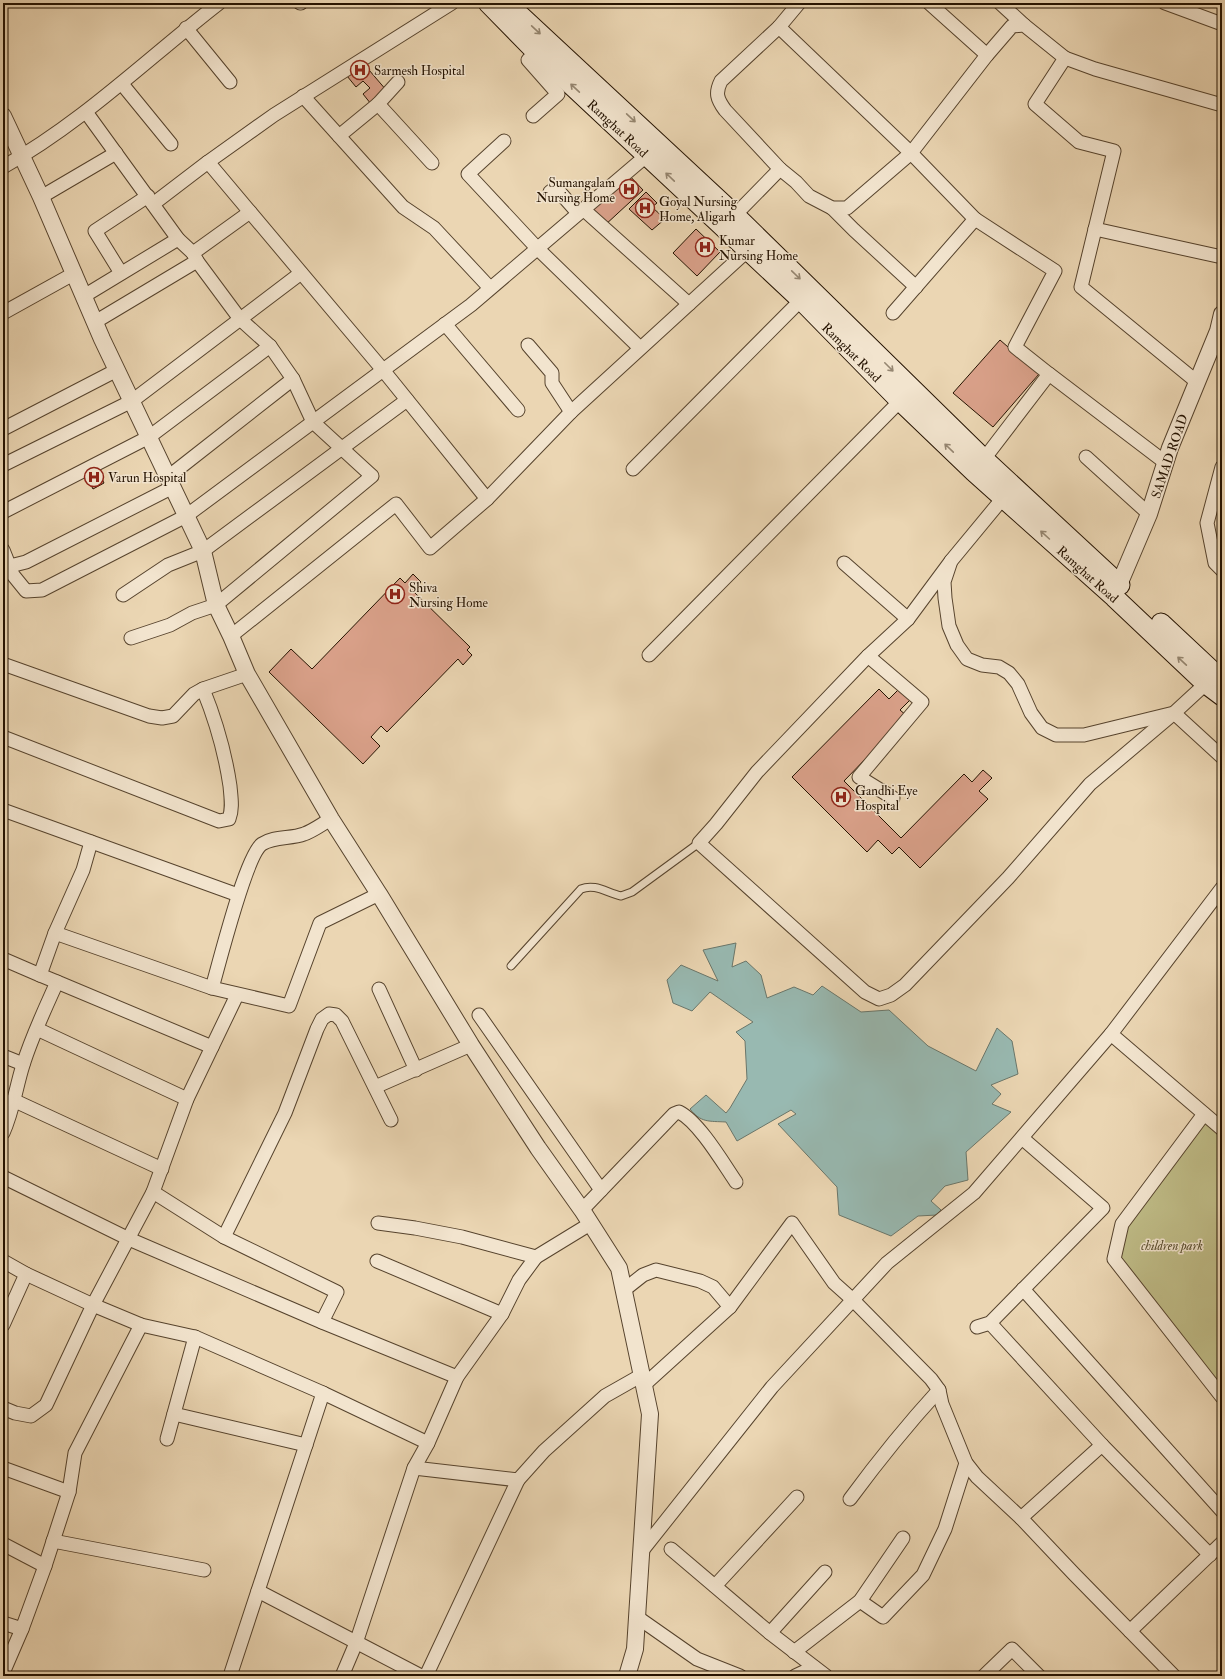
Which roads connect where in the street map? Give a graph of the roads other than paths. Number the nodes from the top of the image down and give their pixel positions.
1 (219, 3) edge
2 (452, 3) edge
3 (488, 3) edge
4 (507, 3) edge
5 (799, 3) edge
6 (929, 3) edge
7 (1000, 3) edge
8 (1165, 3) edge
9 (1222, 24) edge
10 (1024, 25) junction
11 (779, 27) junction
12 (186, 28) junction
13 (536, 52) junction
14 (987, 55) junction
15 (1065, 58) junction
16 (230, 82) dead end
17 (398, 82) dead end
18 (122, 84) junction
19 (303, 96) junction
20 (378, 104) junction
21 (1222, 105) edge
22 (86, 112) junction
23 (3, 116) edge
24 (533, 116) dead end
25 (338, 136) junction
26 (504, 141) dead end
27 (171, 144) dead end
28 (653, 150) junction
29 (116, 153) junction
30 (911, 153) junction
31 (21, 157) junction
32 (208, 162) junction
33 (432, 163) dead end
34 (3, 168) edge
35 (780, 169) junction
36 (550, 192) dead end
37 (41, 197) junction
38 (150, 200) junction
39 (832, 208) junction
40 (581, 211) junction
41 (250, 212) junction
42 (735, 215) junction
43 (975, 220) junction
44 (1095, 229) junction
45 (178, 239) junction
46 (537, 248) junction
47 (747, 251) junction
48 (195, 257) junction
49 (1222, 257) edge
50 (75, 272) junction
51 (121, 273) junction
52 (301, 273) junction
53 (916, 287) junction
54 (490, 288) junction
55 (84, 296) junction
56 (800, 300) junction
57 (689, 304) junction
58 (3, 313) edge
59 (893, 313) dead end
60 (1222, 314) edge
61 (240, 319) junction
62 (95, 322) junction
63 (445, 324) junction
64 (1220, 332) edge
65 (528, 345) dead end
66 (270, 346) junction
67 (640, 348) junction
68 (117, 370) junction
69 (383, 370) junction
70 (1049, 374) junction
71 (293, 379) junction
72 (1197, 382) junction
73 (905, 395) junction
74 (407, 400) junction
75 (132, 401) junction
76 (518, 410) dead end
77 (571, 412) junction
78 (313, 422) junction
79 (3, 429) edge
80 (148, 437) junction
81 (342, 448) junction
82 (1086, 457) dead end
83 (984, 459) junction
84 (1166, 463) junction
85 (3, 465) edge
86 (1222, 467) edge
87 (633, 469) dead end
88 (170, 482) junction
89 (1008, 492) junction
90 (487, 498) junction
91 (3, 512) edge
92 (1149, 514) junction
93 (186, 516) junction
94 (3, 550) edge
95 (203, 551) junction
96 (951, 560) junction
97 (844, 563) dead end
98 (10, 566) junction
99 (1222, 570) edge
100 (1117, 591) junction
101 (123, 595) dead end
102 (216, 605) junction
103 (908, 619) junction
104 (231, 636) junction
105 (130, 638) dead end
106 (649, 655) dead end
107 (868, 656) junction
108 (3, 664) edge
109 (247, 674) junction
110 (1215, 680) edge
111 (203, 689) junction
112 (1222, 696) edge
113 (1174, 713) junction
114 (3, 737) edge
115 (1222, 757) edge
116 (893, 798) dead end
117 (3, 810) edge
118 (331, 819) junction
119 (91, 842) junction
120 (699, 843) junction
121 (380, 894) junction
122 (238, 895) junction
123 (1220, 897) edge
124 (55, 933) junction
125 (3, 959) edge
126 (511, 966) dead end
127 (40, 975) junction
128 (57, 982) junction
129 (212, 988) junction
130 (379, 989) dead end
131 (237, 995) junction
132 (479, 1016) dead end
133 (37, 1029) junction
134 (1111, 1034) junction
135 (471, 1045) junction
136 (212, 1047) junction
137 (3, 1056) edge
138 (23, 1064) junction
139 (416, 1070) junction
140 (375, 1088) junction
141 (187, 1099) junction
142 (13, 1100) junction
143 (1204, 1114) junction
144 (6, 1117) edge
145 (391, 1120) dead end
146 (1222, 1129) edge
147 (3, 1132) edge
148 (1022, 1138) junction
149 (162, 1169) junction
150 (3, 1177) edge
151 (736, 1182) dead end
152 (601, 1190) junction
153 (153, 1192) junction
154 (582, 1210) junction
155 (378, 1223) dead end
156 (590, 1224) junction
157 (224, 1237) junction
158 (129, 1239) junction
159 (536, 1258) junction
160 (3, 1261) edge
161 (377, 1261) dead end
162 (26, 1274) junction
163 (1023, 1289) junction
164 (624, 1290) junction
165 (853, 1300) junction
166 (93, 1305) junction
167 (730, 1307) junction
168 (502, 1314) junction
169 (322, 1322) junction
170 (990, 1323) junction
171 (3, 1325) edge
172 (141, 1325) junction
173 (977, 1327) dead end
174 (195, 1337) junction
175 (457, 1377) junction
176 (643, 1380) junction
177 (939, 1390) junction
178 (323, 1393) junction
179 (1222, 1397) edge
180 (3, 1408) edge
181 (174, 1414) junction
182 (167, 1439) dead end
183 (428, 1443) junction
184 (306, 1445) junction
185 (1102, 1446) junction
186 (966, 1463) junction
187 (3, 1468) edge
188 (414, 1468) junction
189 (518, 1480) junction
190 (69, 1492) junction
191 (797, 1497) dead end
192 (850, 1499) dead end
193 (1222, 1511) edge
194 (1021, 1518) junction
195 (903, 1538) dead end
196 (53, 1540) junction
197 (1222, 1543) edge
198 (3, 1544) edge
199 (671, 1549) dead end
200 (641, 1552) junction
201 (1210, 1555) junction
202 (45, 1566) junction
203 (204, 1570) dead end
204 (825, 1572) dead end
205 (715, 1586) junction
206 (258, 1591) junction
207 (860, 1601) junction
208 (637, 1617) junction
209 (3, 1623) edge
210 (22, 1629) junction
211 (1130, 1631) junction
212 (770, 1633) junction
213 (356, 1643) junction
214 (794, 1652) junction
215 (814, 1668) junction
216 (3, 1673) edge
217 (230, 1676) edge
218 (342, 1676) edge
219 (421, 1676) edge
220 (426, 1676) edge
221 (627, 1676) edge
222 (740, 1676) edge
223 (795, 1676) edge
224 (826, 1676) edge
225 (984, 1676) edge
226 (1038, 1676) edge
227 (1174, 1676) edge

1 - 12 street
2 - 19 street
3 - 13 main road, Ramghat Road
4 -> 28 main road, Ramghat Road
5 - 11 street
6 - 14 street
7 - 10 street
8 - 9 street
10 - 14 street
10 - 15 street
11 - 30 street
11 - 35 street
12 - 16 street
12 - 18 street
13 - 24 street
28 -> 13 main road, Ramghat Road
14 - 30 street
15 - 21 street
15 - 44 street
17 - 20 street
18 - 22 street
18 - 27 street
19 - 25 street
19 - 32 street
20 - 25 street
20 - 33 street
22 - 29 street
22 - 31 street
23 - 31 street
25 - 54 street
26 - 46 street
28 - 40 street
28 - 42 main road, Ramghat Road
47 -> 28 main road, Ramghat Road
29 - 37 street
29 - 38 street
30 - 39 street
30 - 43 street
31 - 34 street
31 - 37 street
32 - 38 street
32 - 41 street
35 - 39 street
35 - 42 street
36 - 40 street
37 - 50 street
38 - 45 street
38 - 51 street
39 - 53 street
40 - 46 street
40 - 57 street
41 - 48 street
41 - 52 street
42 -> 73 main road, Ramghat Road
43 - 53 street
43 - 70 street
44 - 49 street
44 - 72 street
45 - 48 street
45 - 51 street
46 - 54 street
46 - 67 street
47 - 56 main road, Ramghat Road
47 - 57 street
48 - 61 street
48 - 62 street
50 - 55 street
50 - 58 street
51 - 55 street
52 - 61 street
52 - 69 street
53 - 59 street
54 - 63 street
55 - 62 street
56 - 73 main road, Ramghat Road
56 - 87 street
57 - 67 street
60 - 64 street, SAMAD ROAD
61 - 66 street
61 - 75 street
62 - 68 street
63 - 69 street
63 - 76 street
64 - 72 street, SAMAD ROAD
65 - 77 street
66 - 71 street
66 - 80 street
67 - 77 street
68 - 75 street
68 - 79 street
69 - 74 street
69 - 78 street
70 - 83 street
70 - 84 street
71 - 78 street
71 - 88 street
72 - 84 street, SAMAD ROAD
73 - 83 main road, Ramghat Road
89 -> 73 main road, Ramghat Road
73 - 106 street
74 - 81 street
74 - 90 street
75 - 80 street
75 - 85 street
77 - 90 street
78 - 81 street
78 - 93 street
80 - 88 street
80 - 91 street
81 - 95 street
81 - 102 street
82 - 92 street
83 - 89 main road, Ramghat Road
84 - 92 street, SAMAD ROAD
86 - 99 street
88 - 93 street
88 - 98 street
89 - 96 street
89 - 100 main road, Ramghat Road
90 - 104 street
92 - 100 street, SAMAD ROAD
93 - 95 street
93 - 98 street
94 - 98 street
95 - 101 street
95 - 102 street
96 - 103 street
96 - 113 street
97 - 103 street
100 - 110 main road, Ramghat Road
102 - 104 street
102 - 105 street
103 - 107 street
104 - 109 street
107 - 116 street
107 - 120 street
108 - 111 street
109 - 111 street
109 - 118 street
110 - 112 main road, Ramghat Road
110 - 113 street
111 - 114 street
113 - 115 street
113 - 120 street
117 - 119 street
118 - 121 street
118 - 122 street
119 - 122 street
119 - 124 street
120 - 126 lane
121 - 131 street
121 - 135 street
122 - 129 street
123 - 134 street
124 - 127 street
124 - 129 street
125 - 127 street
127 - 128 street
128 - 133 street
128 - 136 street
129 - 131 street
130 - 139 street
131 - 136 street
132 - 152 street
133 - 138 street
133 - 141 street
134 - 143 street
134 - 148 street
135 - 139 street
135 - 154 street
136 - 141 street
137 - 138 street
138 - 142 street
139 - 140 street
140 - 145 street
140 - 157 street
141 - 149 street
142 - 144 street
142 - 149 street
143 - 146 street
143 - 179 street
144 - 147 street
148 - 163 street
148 - 165 street
149 - 153 street
150 - 158 street
151 - 152 street
152 - 154 street
153 - 157 street
153 - 158 street
154 - 156 street
155 - 159 street
156 - 159 street
156 - 164 street
157 - 169 street
158 - 166 street
158 - 169 street
159 - 168 street
160 - 162 street
161 - 168 street
162 - 166 street
162 - 171 street
163 - 170 street
163 - 193 street
164 - 167 street
164 - 176 street
165 - 167 street
165 - 177 street
165 - 200 street
166 - 172 street
166 - 180 street
167 - 176 street
168 - 175 street
169 - 175 street
170 - 173 street
170 - 185 street
172 - 174 street
172 - 190 street
174 - 178 street
174 - 181 street
175 - 183 street
176 - 189 street
176 - 200 street
177 - 186 street
177 - 192 street
178 - 183 street
178 - 184 street
181 - 182 street
181 - 184 street
183 - 188 street
184 - 206 street
185 - 194 street
185 - 201 street
186 - 194 street
186 - 207 street
187 - 190 street
188 - 189 street
188 - 213 street
189 - 220 street
190 - 196 street
191 - 205 street
194 - 211 street
195 - 207 street
196 - 202 street
196 - 203 street
197 - 201 street
198 - 202 street
199 - 205 street
200 - 208 street
201 - 211 street
202 - 210 street
204 - 212 street
205 - 212 street
206 - 213 street
206 - 217 street
207 - 214 street
208 - 221 street
208 - 222 street
209 - 210 street
210 - 216 street
211 - 227 street
212 - 214 street
213 - 218 street
213 - 219 street
214 - 215 street
215 - 223 street
215 - 224 street
225 - 226 street

